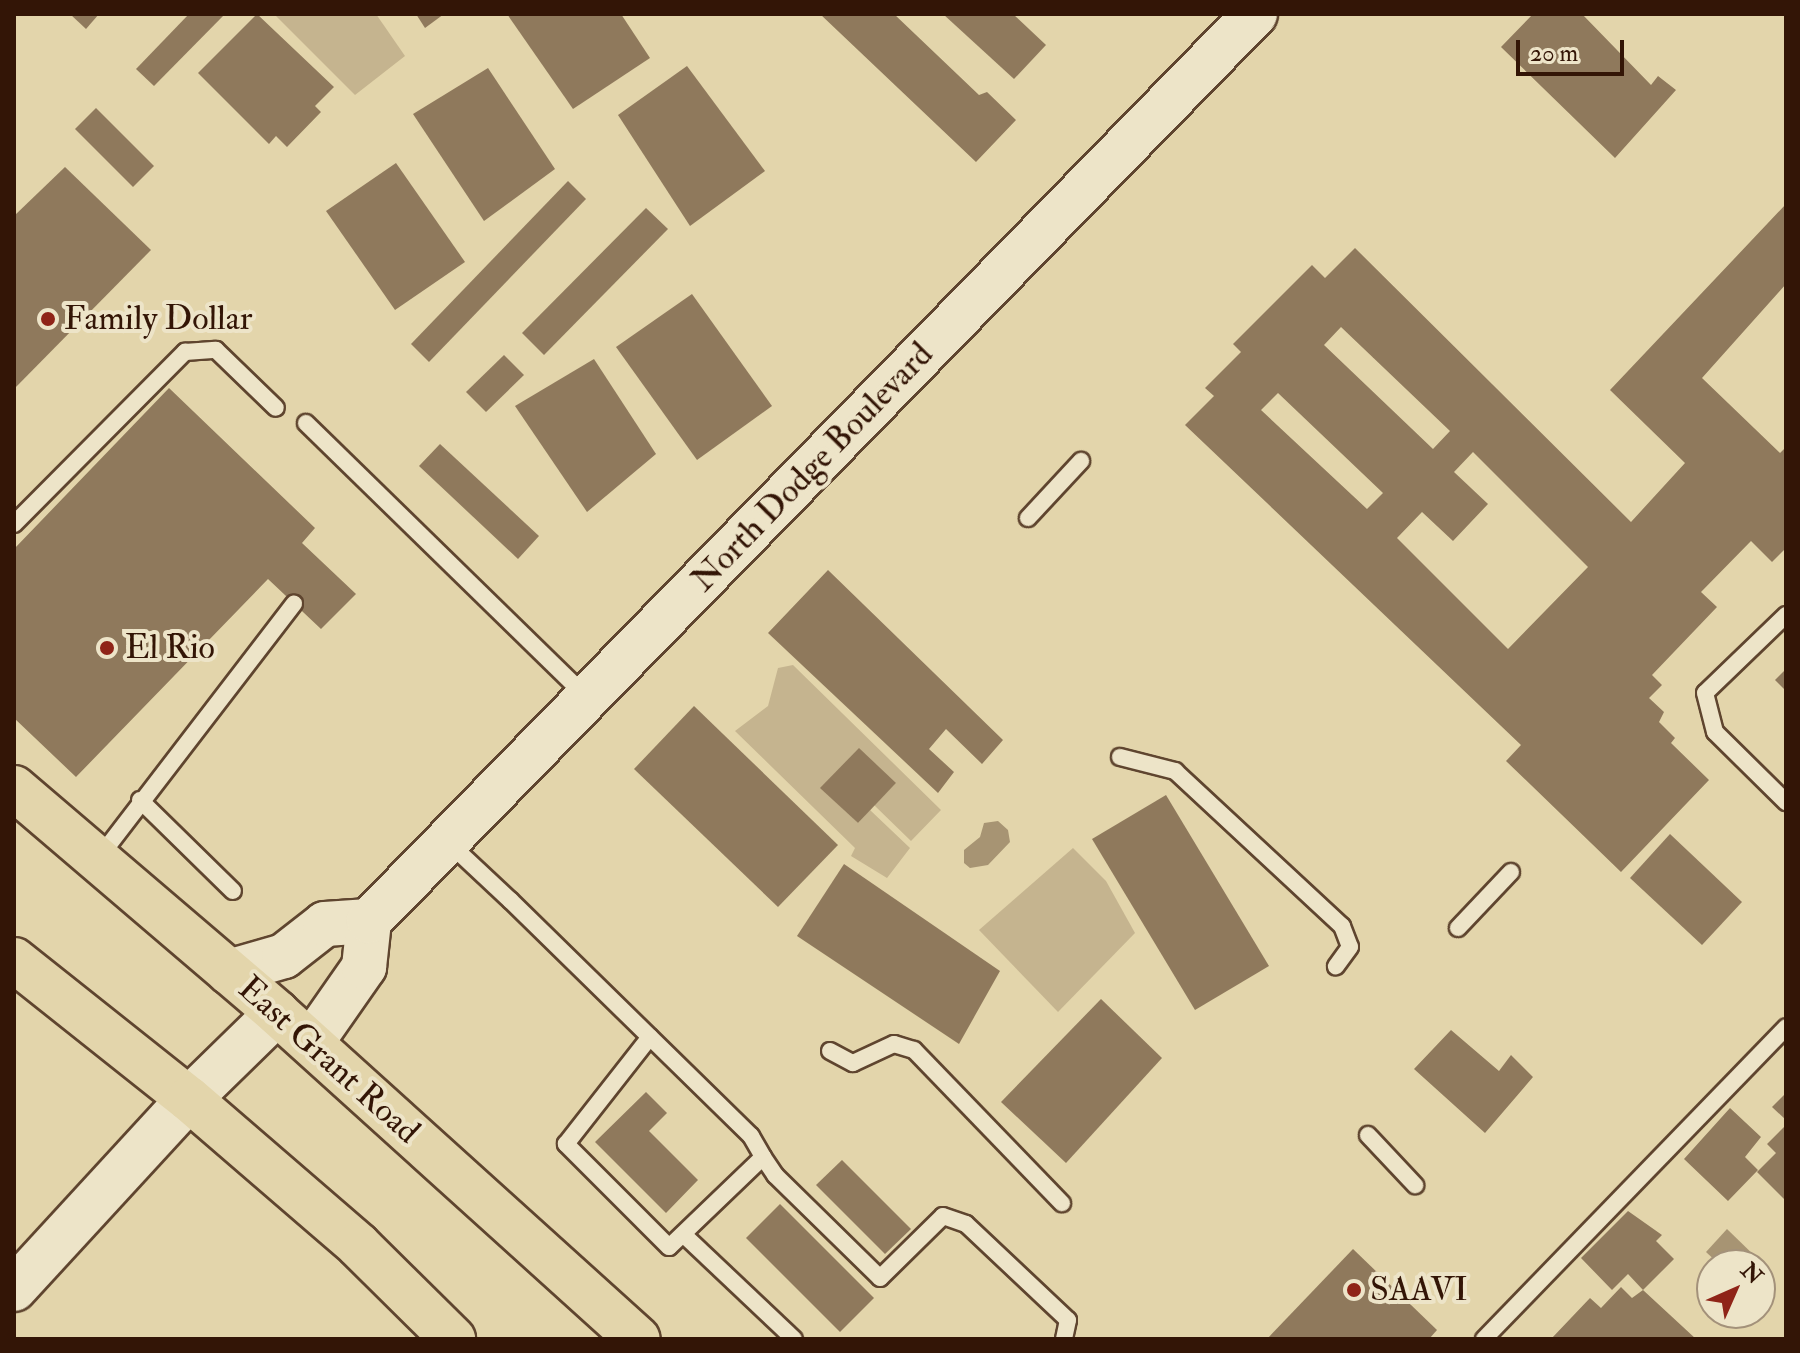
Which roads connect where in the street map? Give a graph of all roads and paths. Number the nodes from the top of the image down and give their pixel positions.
1 (1255, 14) edge
2 (276, 408) dead end
3 (306, 423) dead end
4 (1081, 461) dead end
5 (1028, 518) dead end
6 (14, 524) edge
7 (294, 604) dead end
8 (1786, 615) edge
9 (587, 697) junction
10 (1120, 757) dead end
11 (14, 788) edge
12 (140, 800) junction
13 (1786, 802) edge
14 (447, 841) junction
15 (97, 860) junction
16 (1511, 872) dead end
17 (233, 891) dead end
18 (369, 921) junction
19 (1458, 928) dead end
20 (14, 960) edge
21 (1336, 966) dead end
22 (229, 972) junction
23 (277, 1013) junction
24 (1780, 1033) edge
25 (650, 1037) junction
26 (311, 1043) junction
27 (830, 1051) dead end
28 (189, 1099) junction
29 (1368, 1135) dead end
30 (763, 1157) junction
31 (1415, 1185) dead end
32 (1062, 1203) dead end
33 (684, 1235) junction
34 (14, 1289) edge
35 (453, 1339) edge
36 (638, 1339) edge
37 (794, 1339) edge
38 (1064, 1339) edge
39 (1484, 1339) edge

1 - 9 street, North Dodge Boulevard
2 - 6 lane
3 - 9 lane
4 - 5 lane
7 - 12 lane
8 - 13 lane
9 - 14 street, North Dodge Boulevard
10 - 21 lane
11 - 15 main road, East Grant Road
12 - 15 lane
12 - 17 lane
14 - 18 street, North Dodge Boulevard
14 - 25 lane
15 - 22 main road, East Grant Road
16 - 19 lane
18 - 22 street
18 - 26 street
20 - 28 main road
22 - 23 main road, East Grant Road
23 - 26 main road, East Grant Road
23 - 28 street
24 - 39 lane
25 - 30 lane
25 - 33 lane
26 - 36 main road, East Grant Road
27 - 32 lane
28 - 34 street
28 - 35 main road
29 - 31 lane
30 - 33 lane
30 - 38 lane
33 - 37 lane

